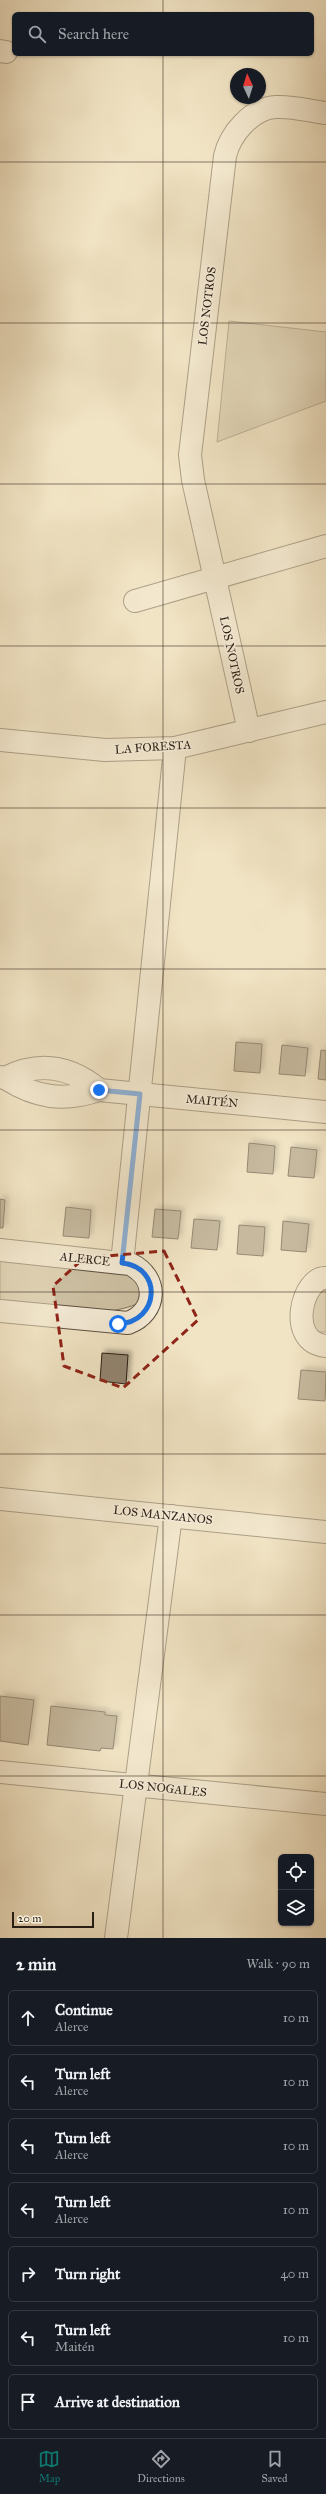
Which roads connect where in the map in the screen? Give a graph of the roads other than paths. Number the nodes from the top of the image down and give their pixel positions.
1 (326, 113) edge
2 (326, 546) edge
3 (215, 579) junction
4 (135, 601) dead end
5 (326, 712) edge
6 (249, 731) junction
7 (0, 740) edge
8 (175, 748) junction
9 (3, 1078) edge
10 (99, 1090) junction
11 (140, 1094) junction
12 (326, 1112) edge
13 (0, 1250) edge
14 (122, 1263) junction
15 (326, 1278) edge
16 (0, 1311) edge
17 (326, 1346) edge
18 (0, 1499) edge
19 (171, 1516) junction
20 (326, 1532) edge
21 (0, 1772) edge
22 (136, 1786) junction
23 (326, 1804) edge
24 (116, 1938) edge

1 - 3 street, LOS NOTROS
2 - 3 street
3 - 4 street
3 - 6 street, LOS NOTROS
5 - 6 street, LA FORESTA
6 - 8 street, LA FORESTA
7 - 8 street, LA FORESTA
8 - 11 street
9 - 10 street, MAITÉN
9 - 10 street, MAITÉN
10 - 11 street, MAITÉN
11 - 12 street, MAITÉN
11 - 14 street
13 - 14 street, ALERCE
14 - 16 street, ALERCE
15 - 17 street
18 - 19 street, LOS MANZANOS
19 - 20 street, LOS MANZANOS
19 - 22 street
21 - 22 street, LOS NOGALES
22 - 23 street, LOS NOGALES
22 - 24 street

